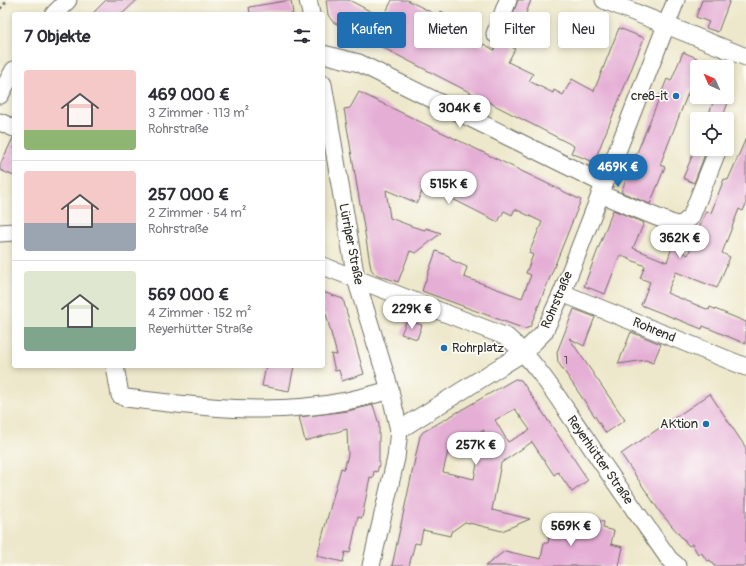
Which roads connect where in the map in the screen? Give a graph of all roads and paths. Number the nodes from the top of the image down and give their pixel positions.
1 (8, 0) edge
2 (68, 0) edge
3 (308, 0) edge
4 (508, 0) edge
5 (604, 0) edge
6 (676, 0) edge
7 (0, 9) edge
8 (56, 12) edge
9 (311, 12) edge
10 (503, 12) edge
11 (666, 24) junction
12 (325, 55) edge
13 (746, 57) edge
14 (12, 74) edge
15 (0, 95) edge
16 (325, 96) edge
17 (0, 122) edge
18 (12, 127) edge
19 (715, 156) edge
20 (602, 189) junction
21 (12, 232) edge
22 (0, 233) edge
23 (325, 267) edge
24 (356, 280) junction
25 (562, 292) junction
26 (524, 352) junction
27 (115, 368) edge
28 (746, 368) edge
29 (390, 390) junction
30 (399, 430) junction
31 (371, 566) edge
32 (677, 566) edge

1 - 7 path
2 - 8 street
3 - 9 street
4 - 10 street
5 - 11 street
6 - 11 street, Rohrstraße
11 - 13 street
11 - 20 street, Rohrstraße
12 - 20 street
14 - 15 street
16 - 24 street, Lürriper Straße
17 - 18 street
19 - 20 street
20 - 25 street, Rohrstraße
21 - 22 street
23 - 24 street, Reyerhütter Straße
24 - 26 street, Reyerhütter Straße
24 - 29 street, Lürriper Straße
25 - 26 street, Rohrstraße
25 - 28 street, Rohrend
26 - 30 street, Rohrstraße
26 - 32 street, Reyerhütter Straße
27 - 29 street
29 - 30 street, Lürriper Straße
30 - 31 street, Lürriper Straße

